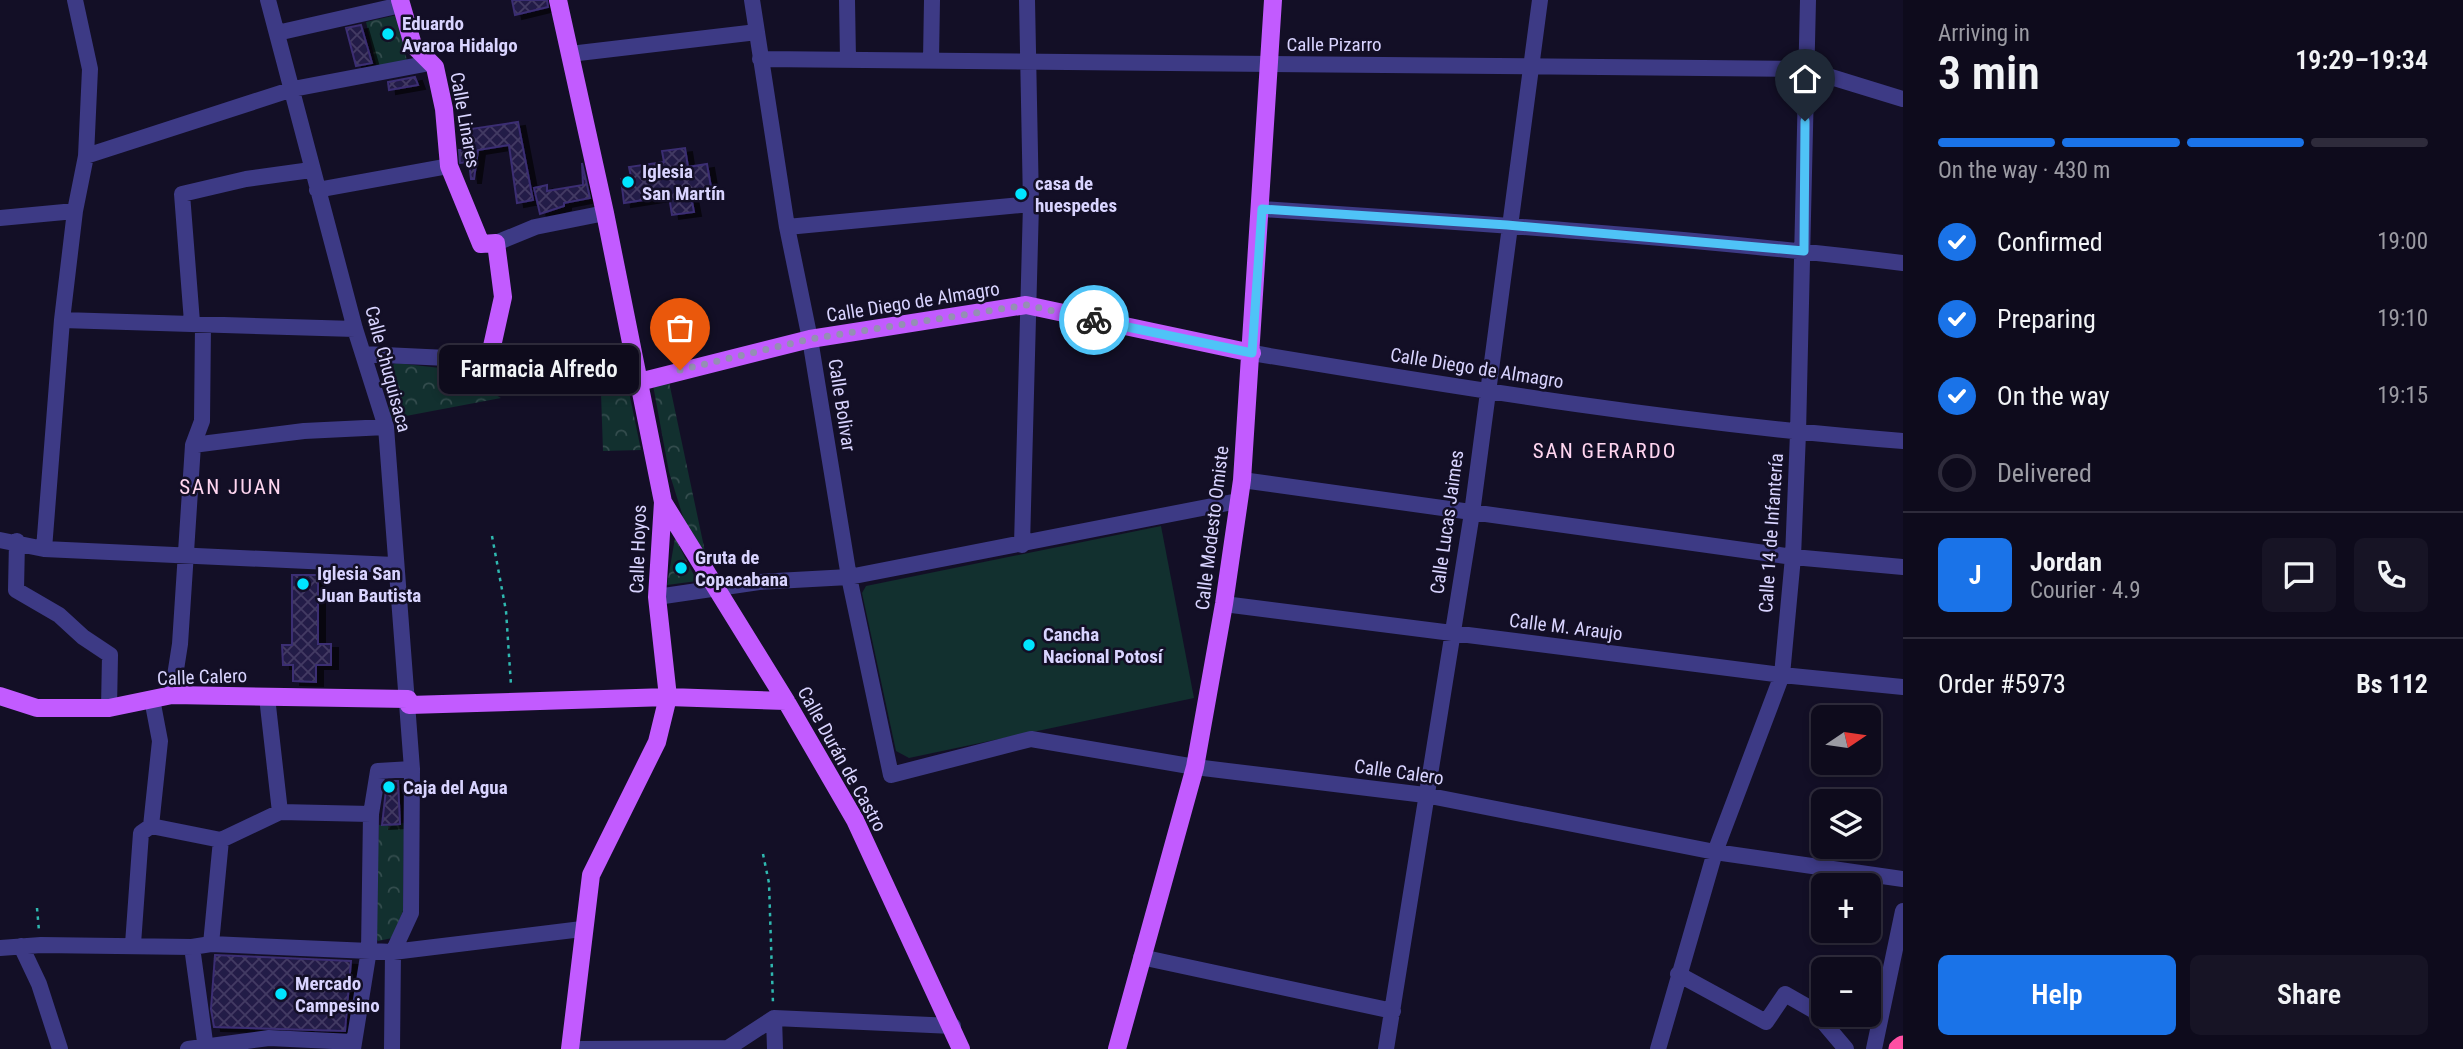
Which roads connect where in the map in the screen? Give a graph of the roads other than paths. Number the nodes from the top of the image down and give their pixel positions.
1 (75, 0) edge
2 (268, 0) edge
3 (558, 0) edge
4 (752, 0) edge
5 (848, 0) edge
6 (932, 0) edge
7 (1027, 0) edge
8 (1273, 0) edge
9 (1539, 0) edge
10 (1808, 0) edge
11 (401, 2) edge
12 (757, 32) junction
13 (277, 33) junction
14 (570, 54) junction
15 (848, 59) junction
16 (760, 60) junction
17 (931, 60) junction
18 (1027, 61) junction
19 (430, 63) junction
20 (1268, 65) junction
21 (1529, 65) junction
22 (1805, 69) junction
23 (292, 89) junction
24 (1903, 99) edge
25 (86, 156) junction
26 (449, 166) junction
27 (311, 170) junction
28 (317, 190) junction
29 (1031, 204) junction
30 (1262, 209) junction
31 (75, 211) junction
32 (605, 213) junction
33 (0, 218) edge
34 (1507, 225) junction
35 (787, 227) junction
36 (496, 243) junction
37 (1804, 251) junction
38 (1903, 263) edge
39 (1026, 305) junction
40 (62, 320) junction
41 (197, 323) junction
42 (355, 329) junction
43 (810, 339) junction
44 (1252, 353) junction
45 (363, 354) junction
46 (489, 360) junction
47 (639, 382) junction
48 (1486, 392) junction
49 (386, 427) junction
50 (1798, 433) junction
51 (1903, 441) edge
52 (193, 446) junction
53 (1242, 480) junction
54 (1238, 501) junction
55 (663, 502) junction
56 (1472, 513) junction
57 (0, 540) edge
58 (17, 541) junction
59 (1023, 545) junction
60 (44, 549) junction
61 (1793, 557) junction
62 (185, 558) junction
63 (394, 565) junction
64 (1903, 567) edge
65 (849, 577) junction
66 (713, 588) junction
67 (656, 597) junction
68 (1224, 604) junction
69 (1452, 634) junction
70 (1782, 675) junction
71 (1903, 687) edge
72 (172, 695) junction
73 (267, 696) junction
74 (3, 697) edge
75 (668, 697) junction
76 (152, 699) junction
77 (786, 701) junction
78 (408, 702) junction
79 (109, 708) junction
80 (1195, 767) junction
81 (412, 769) junction
82 (891, 775) joint
83 (1425, 795) junction
84 (280, 812) junction
85 (371, 814) junction
86 (151, 826) junction
87 (221, 840) junction
88 (1715, 852) junction
89 (1903, 879) edge
90 (1903, 911) edge
91 (582, 929) junction
92 (133, 944) junction
93 (211, 944) junction
94 (21, 946) junction
95 (192, 947) junction
96 (0, 948) edge
97 (369, 950) junction
98 (393, 952) junction
99 (1141, 957) junction
100 (1678, 974) junction
101 (1393, 1011) junction
102 (774, 1018) junction
103 (953, 1026) junction
104 (354, 1046) edge
105 (206, 1048) edge
106 (60, 1049) edge
107 (188, 1049) edge
108 (392, 1049) edge
109 (570, 1049) edge
110 (581, 1049) edge
111 (775, 1049) edge
112 (961, 1049) edge
113 (1116, 1049) edge
114 (1386, 1049) edge
115 (1658, 1049) edge
116 (1846, 1049) edge
117 (1874, 1049) edge

1 - 25 street
2 - 13 street, Calle Chuquisaca
3 - 14 main road, Calle Hoyos
4 - 12 street, Calle Bolivar
5 - 15 street
6 - 17 street
7 - 18 street
8 - 20 main road, Calle Modesto Omiste
9 - 21 street, Calle Lucas Jaimes
10 - 22 street, Calle 14 de Infantería
11 - 13 street
11 - 19 main road, Calle Linares
12 - 14 street
12 - 16 street, Calle Bolivar
13 - 23 street, Calle Chuquisaca
14 - 32 main road, Calle Hoyos
15 - 16 street, Calle Pizarro
15 - 17 street, Calle Pizarro
16 - 35 street, Calle Bolivar
17 - 18 street, Calle Pizarro
18 - 20 street, Calle Pizarro
18 - 29 street
19 - 23 street
19 - 26 main road, Calle Linares
20 - 21 street, Calle Pizarro
20 - 30 main road, Calle Modesto Omiste
21 - 22 street, Calle Pizarro
21 - 34 street, Calle Lucas Jaimes
22 - 24 street, Calle Pizarro
22 - 37 street, Calle 14 de Infantería
23 - 25 street
23 - 27 street, Calle Chuquisaca
25 - 31 street
26 - 28 street
26 - 36 main road, Calle Linares
27 - 28 street, Calle Chuquisaca
27 - 41 street
28 - 42 street, Calle Chuquisaca
29 - 35 street
29 - 39 street
30 - 34 street
30 - 44 main road, Calle Modesto Omiste
31 - 33 street
31 - 40 street
32 - 36 street
32 - 47 main road, Calle Hoyos
34 - 37 street
34 - 48 street, Calle Lucas Jaimes
35 - 43 street, Calle Bolivar
36 - 46 main road
37 - 38 street
37 - 50 street, Calle 14 de Infantería
39 - 43 main road, Calle Diego de Almagro
39 - 44 main road, Calle Diego de Almagro
39 - 59 street
40 - 41 street
40 - 60 street
41 - 42 street
41 - 52 street
42 - 45 street, Calle Chuquisaca
43 - 47 main road, Calle Diego de Almagro
43 - 65 street, Calle Bolivar
44 - 48 street, Calle Diego de Almagro
44 - 53 main road, Calle Modesto Omiste
45 - 46 street
45 - 49 street, Calle Chuquisaca
46 - 47 main road, Calle Diego de Almagro
47 - 55 main road, Calle Hoyos
48 - 50 street, Calle Diego de Almagro
48 - 56 street, Calle Lucas Jaimes
49 - 52 street
49 - 63 street, Calle Chuquisaca
50 - 51 street, Calle Diego de Almagro
50 - 61 street, Calle 14 de Infantería
52 - 62 street
53 - 54 main road, Calle Modesto Omiste
53 - 56 street
54 - 59 street
54 - 68 main road, Calle Modesto Omiste
55 - 66 main road, Calle Durán de Castro
55 - 67 main road, Calle Hoyos
56 - 61 street
56 - 69 street, Calle Lucas Jaimes
57 - 58 street
58 - 60 street
58 - 79 street
59 - 65 street
60 - 62 street
61 - 64 street
61 - 70 street, Calle 14 de Infantería
62 - 63 street
62 - 72 street
63 - 78 street, Calle Chuquisaca
65 - 66 street
65 - 82 street, Calle Bolivar
66 - 67 street
66 - 77 main road, Calle Durán de Castro
67 - 75 main road, Calle Hoyos
68 - 69 street, Calle M. Araujo
68 - 80 main road, Calle Modesto Omiste
69 - 70 street, Calle M. Araujo
69 - 83 street, Calle Lucas Jaimes
70 - 71 street, Calle M. Araujo
70 - 88 street, Calle 14 de Infantería
72 - 73 main road, Calle Calero
72 - 76 main road, Calle Calero
73 - 78 main road, Calle Calero
73 - 84 street
74 - 79 main road, Calle Calero
75 - 77 main road, Calle Calero
75 - 78 main road, Calle Calero
75 - 91 main road, Calle Hoyos
76 - 79 main road, Calle Calero
76 - 86 street
77 - 103 main road, Calle Durán de Castro
78 - 81 street, Calle Chuquisaca
80 - 82 street, Calle Calero
80 - 83 street, Calle Calero
80 - 99 main road, Calle Modesto Omiste
81 - 85 street
81 - 98 street, Calle Chuquisaca
83 - 88 street, Calle Calero
83 - 101 street, Calle Lucas Jaimes
84 - 85 street
84 - 87 street
85 - 97 street
86 - 87 street
86 - 92 street
87 - 93 street
88 - 89 street, Calle Calero
88 - 100 street, Calle 14 de Infantería
90 - 117 street
91 - 98 street
91 - 109 main road, Calle Hoyos
92 - 94 street
92 - 95 street
93 - 95 street
93 - 97 street
94 - 96 street
94 - 106 street
95 - 105 street
97 - 98 street
97 - 104 street
98 - 108 street, Calle Chuquisaca
99 - 101 street
99 - 113 main road, Calle Modesto Omiste
100 - 115 street, Calle 14 de Infantería
100 - 116 street
101 - 114 street, Calle Lucas Jaimes
102 - 103 street
102 - 110 street
102 - 111 street
103 - 112 main road, Calle Durán de Castro
104 - 105 street
105 - 107 street

